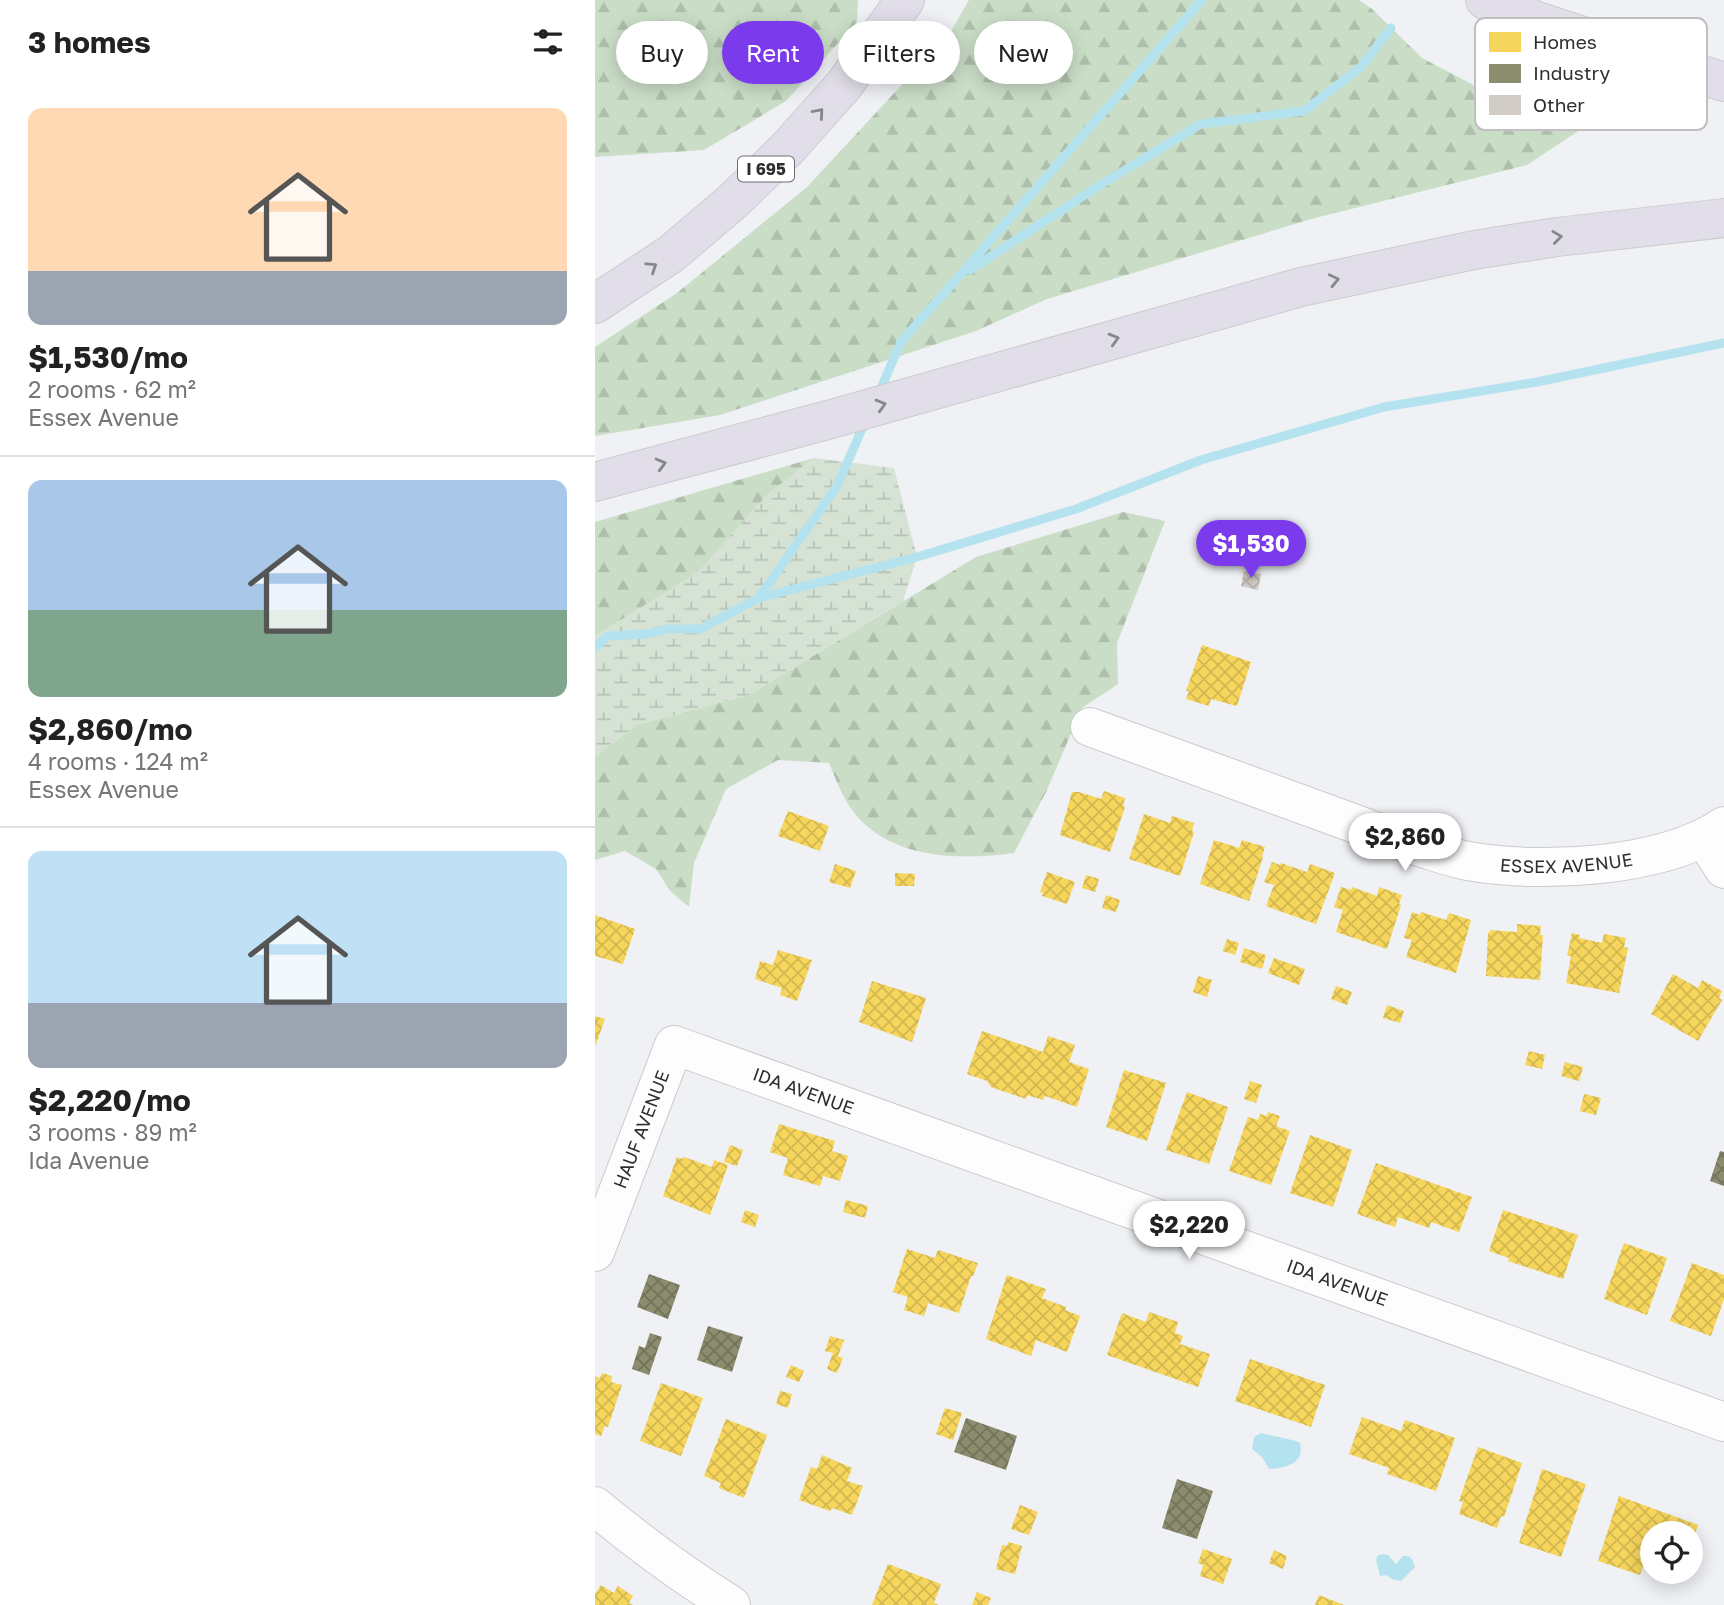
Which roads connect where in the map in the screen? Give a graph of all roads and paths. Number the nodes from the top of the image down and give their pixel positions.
1 (905, 0) edge
2 (1485, 0) edge
3 (1531, 18) edge
4 (1707, 77) edge
5 (1724, 82) edge
6 (1724, 218) edge
7 (595, 304) edge
8 (595, 482) edge
9 (1090, 727) dead end
10 (1718, 845) edge
11 (674, 1045) joint
12 (595, 1252) edge
13 (1724, 1422) edge
14 (595, 1506) edge
15 (731, 1605) edge

7 -> 1 highway, I 695
2 - 3 highway
4 - 5 highway
8 -> 6 highway
9 - 10 street, ESSEX AVENUE
11 - 12 street, HAUF AVENUE
11 - 13 street, IDA AVENUE
14 - 15 street

